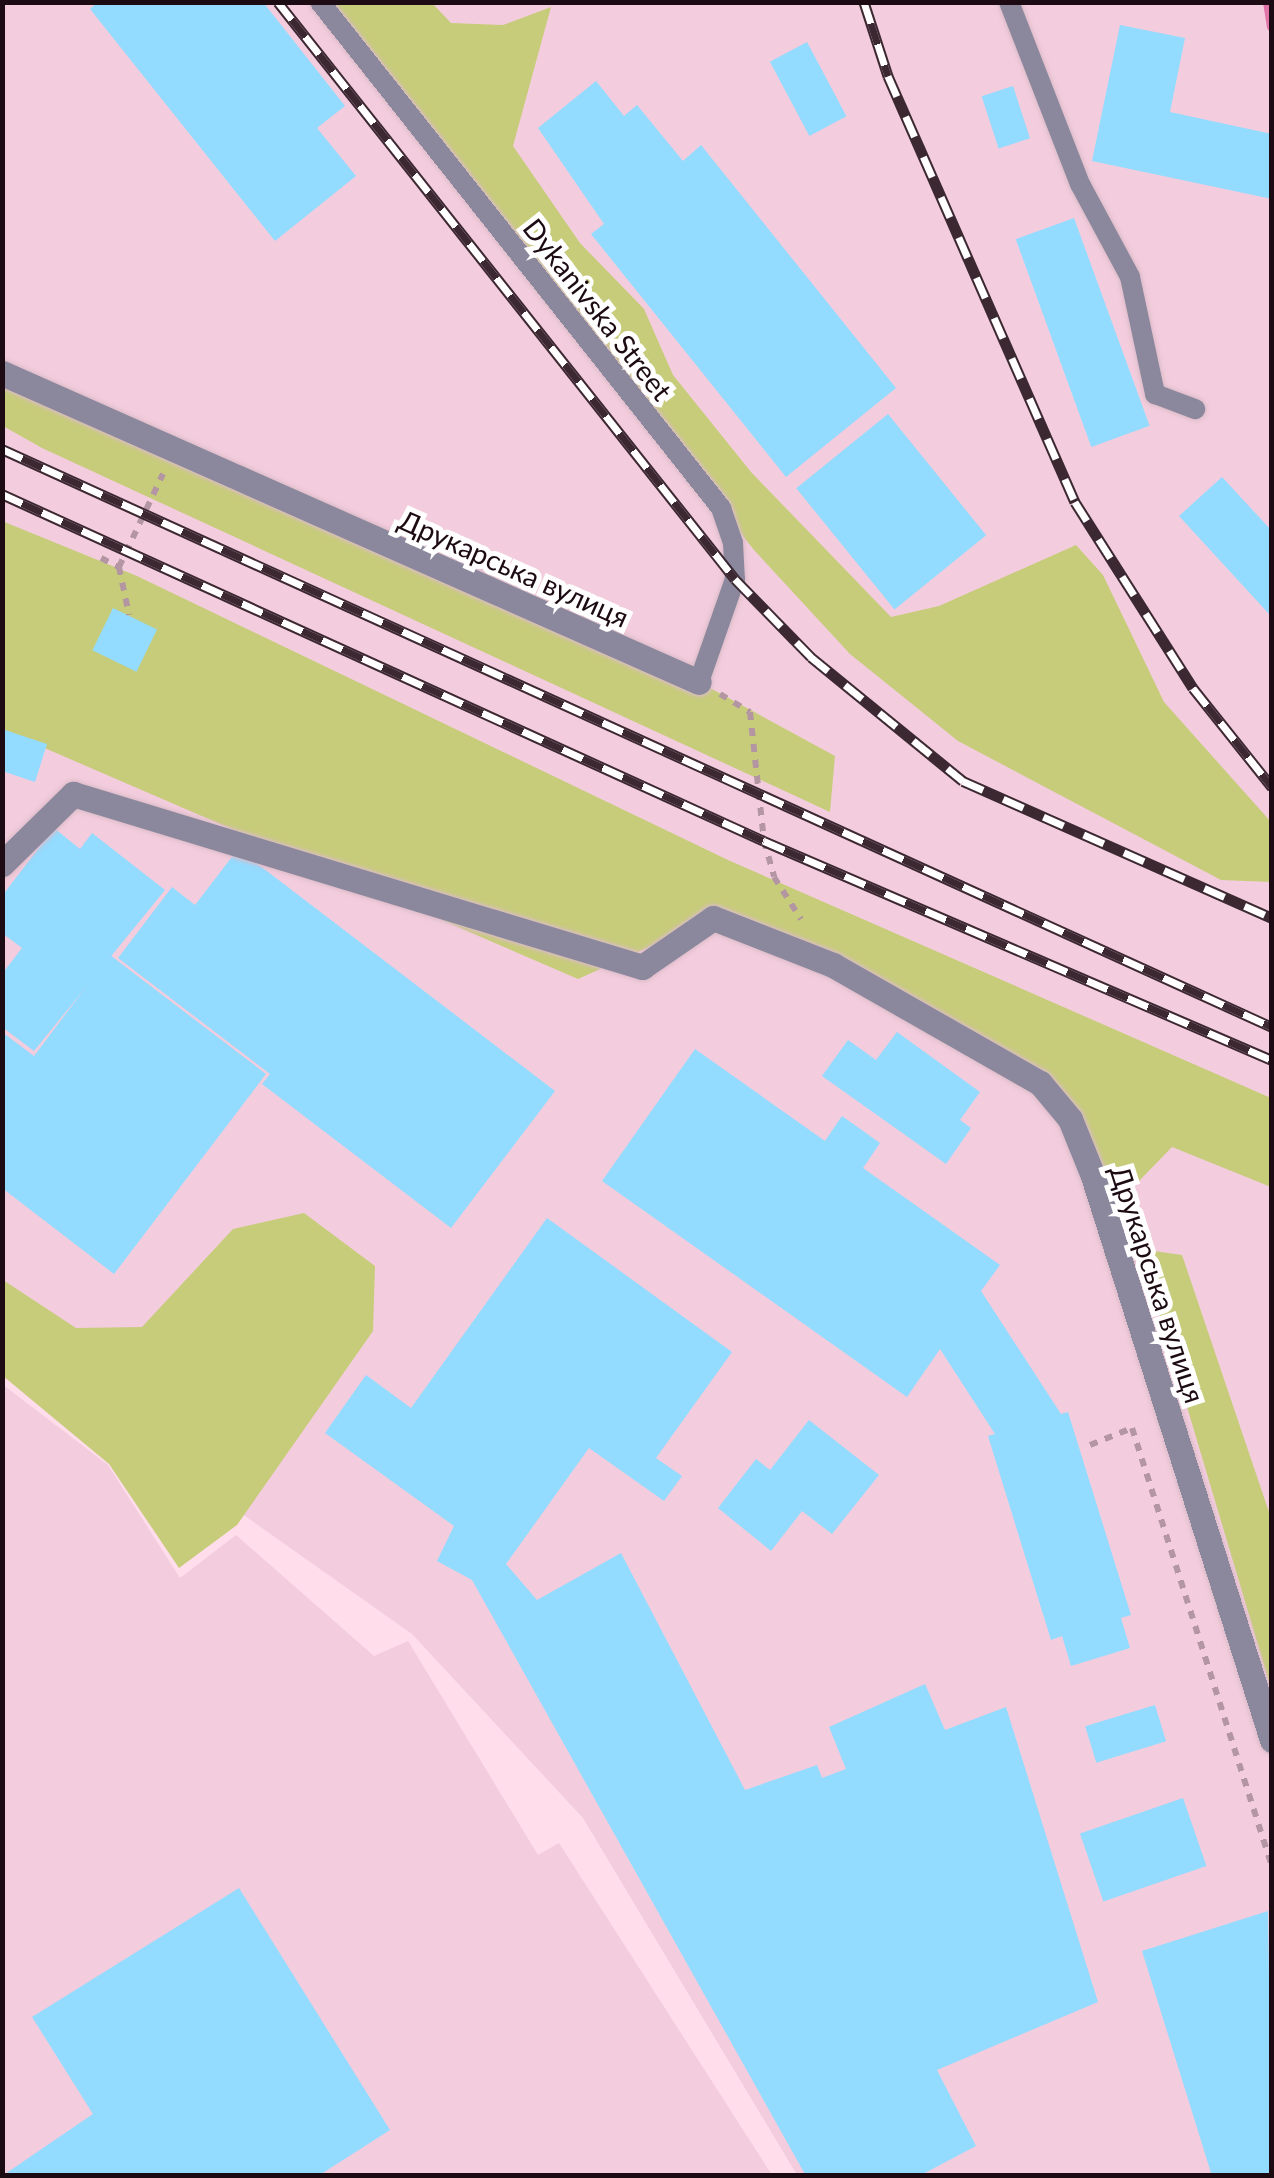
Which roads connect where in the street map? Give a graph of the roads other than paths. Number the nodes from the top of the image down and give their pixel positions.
1 (320, 2) edge
2 (1009, 2) edge
3 (2, 372) edge
4 (1195, 409) dead end
5 (700, 682) joint
6 (2, 864) edge
7 (1272, 1740) edge

1 - 5 lane, Dykanivska Street
2 - 4 lane
3 - 5 street, Друкарська вулиця
6 - 7 street, Друкарська вулиця

